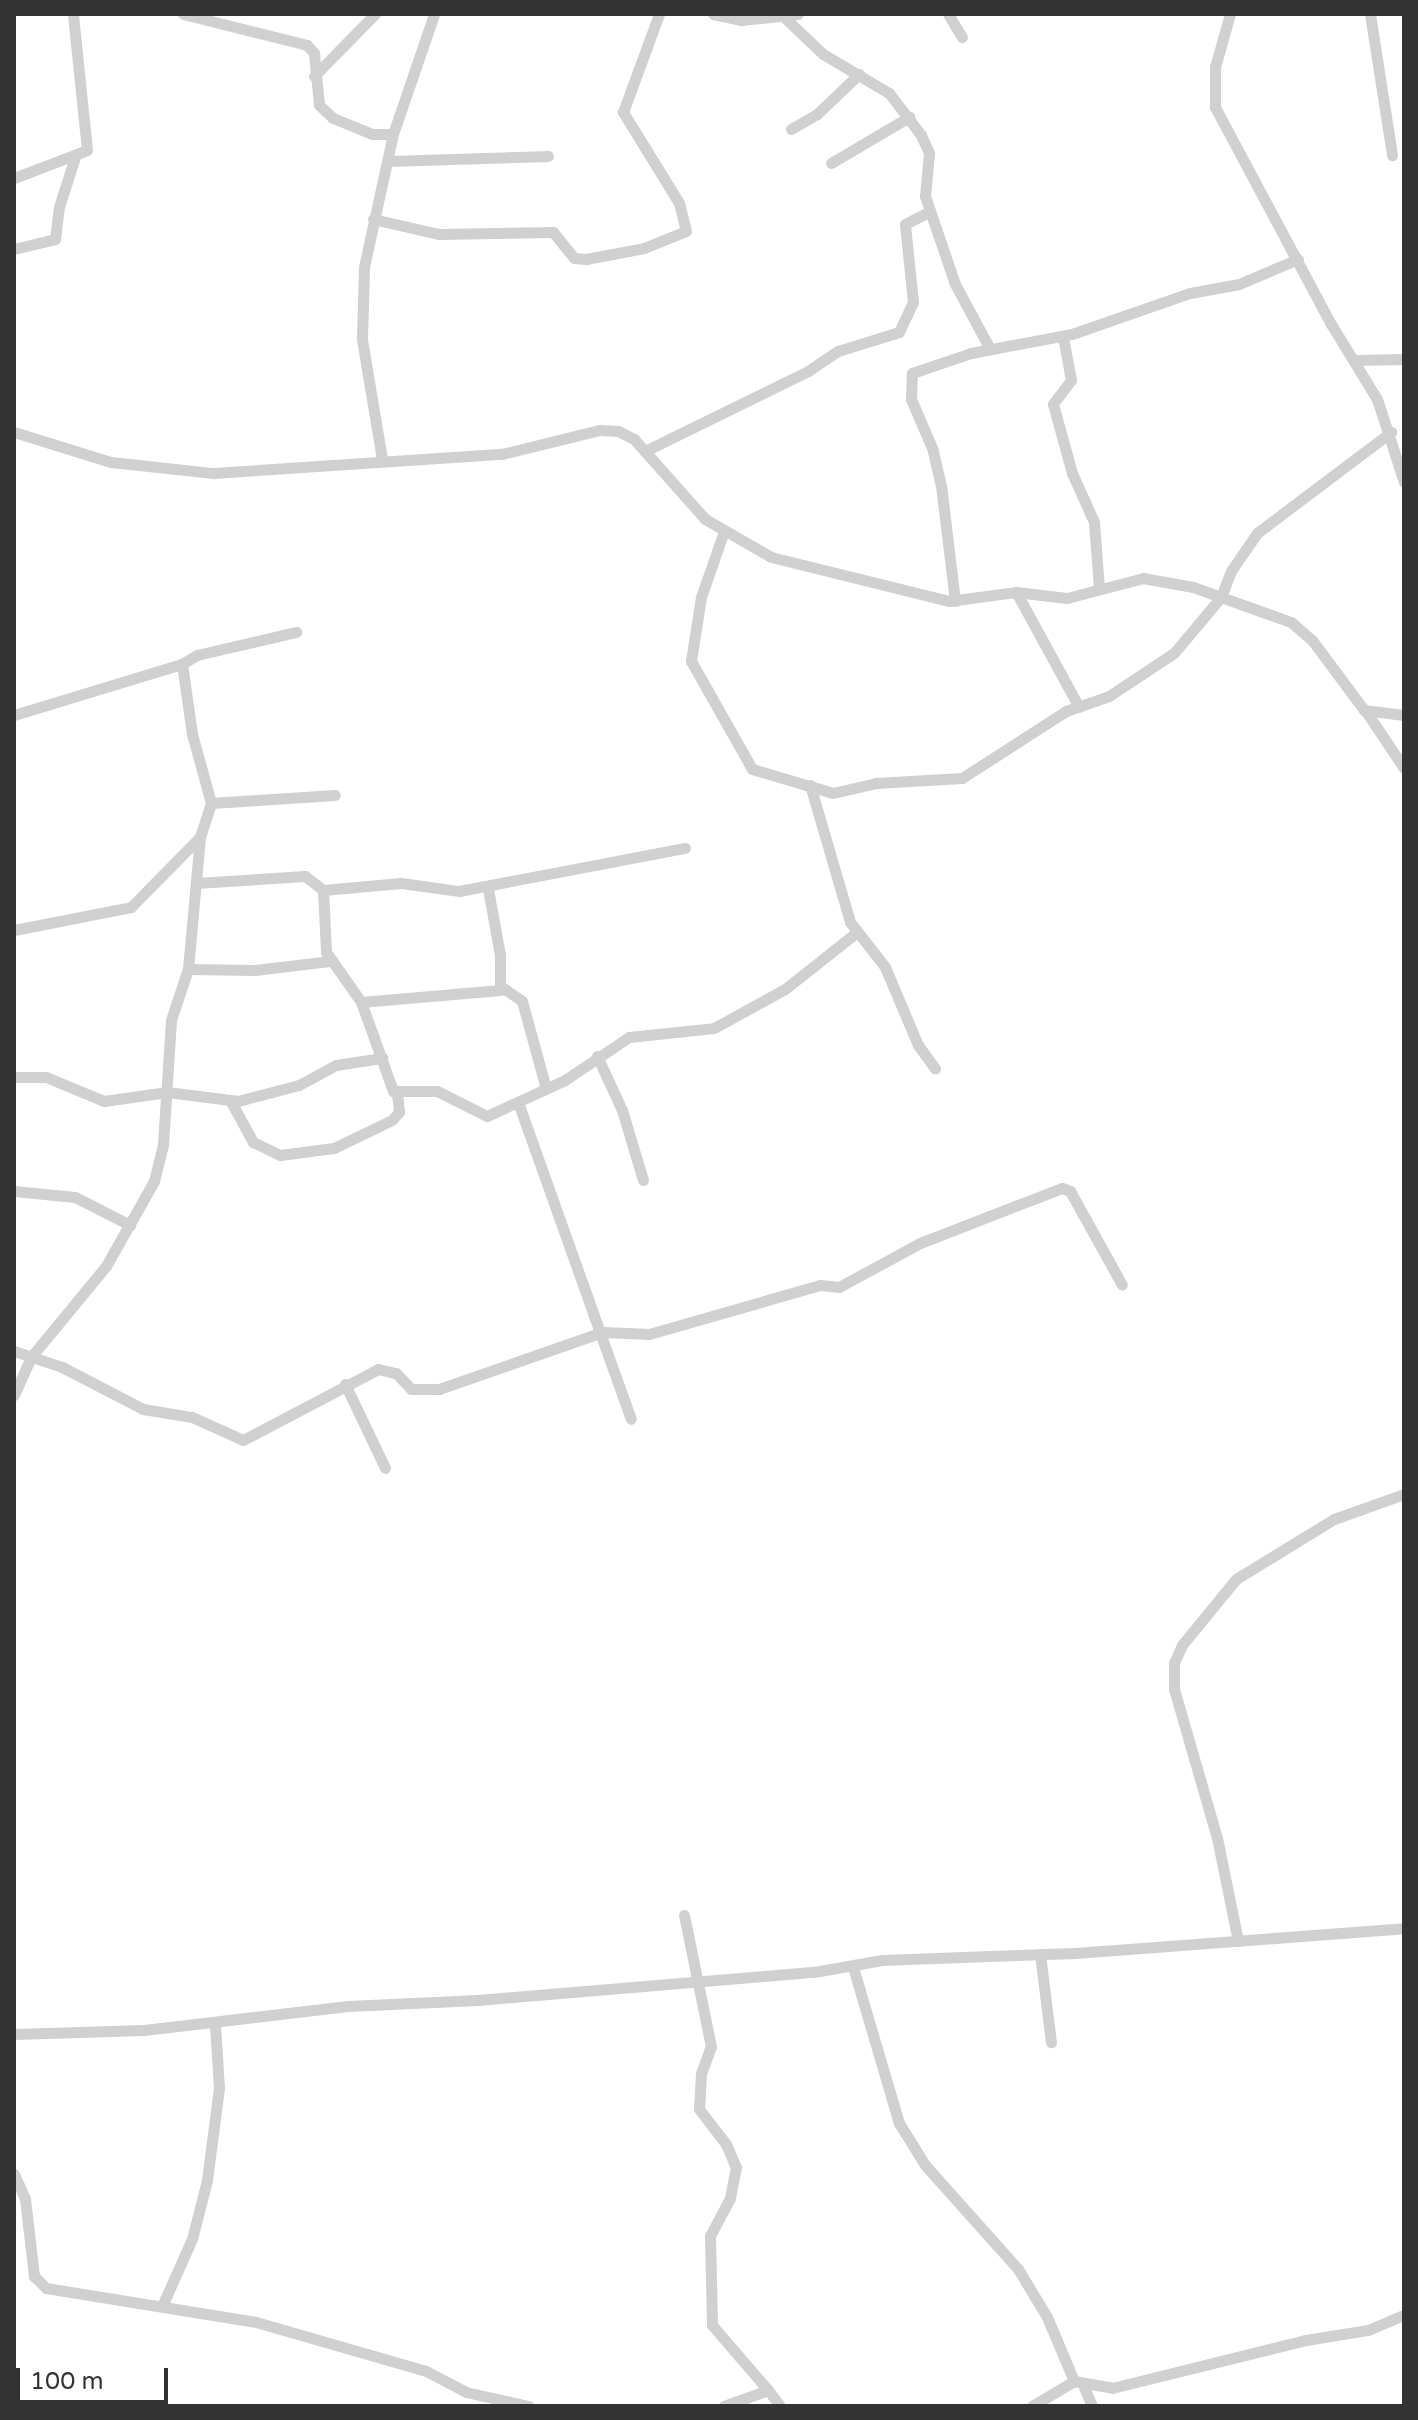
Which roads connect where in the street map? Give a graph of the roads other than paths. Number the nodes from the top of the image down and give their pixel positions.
1 (73, 14) edge
2 (183, 14) edge
3 (375, 14) edge
4 (434, 14) edge
5 (659, 14) edge
6 (713, 14) edge
7 (798, 14) edge
8 (948, 14) edge
9 (1230, 14) edge
10 (1370, 14) edge
11 (784, 17) junction
12 (227, 19) edge
13 (962, 37) dead end
14 (859, 74) junction
15 (314, 76) junction
16 (909, 117) junction
17 (791, 129) dead end
18 (393, 134) junction
19 (1392, 155) dead end
20 (548, 156) dead end
21 (75, 157) junction
22 (388, 161) junction
23 (831, 163) dead end
24 (14, 178) edge
25 (930, 211) junction
26 (373, 219) junction
27 (14, 249) edge
28 (1298, 259) junction
29 (1063, 337) junction
30 (990, 349) junction
31 (1404, 359) edge
32 (1356, 360) junction
33 (14, 432) edge
34 (1391, 432) junction
35 (645, 451) junction
36 (382, 459) junction
37 (1404, 482) edge
38 (723, 534) junction
39 (1099, 589) junction
40 (1016, 592) junction
41 (1221, 597) junction
42 (955, 601) junction
43 (296, 632) dead end
44 (182, 664) junction
45 (1079, 707) junction
46 (1364, 710) junction
47 (14, 715) edge
48 (1404, 715) edge
49 (1404, 768) edge
50 (810, 785) junction
51 (335, 795) dead end
52 (211, 803) junction
53 (200, 837) junction
54 (685, 848) dead end
55 (196, 883) junction
56 (488, 889) junction
57 (323, 890) junction
58 (14, 930) edge
59 (857, 932) junction
60 (331, 961) junction
61 (188, 969) junction
62 (502, 987) junction
63 (361, 1002) junction
64 (597, 1056) junction
65 (382, 1058) junction
66 (935, 1068) dead end
67 (14, 1077) edge
68 (546, 1089) junction
69 (167, 1092) junction
70 (397, 1093) junction
71 (230, 1100) junction
72 (519, 1105) junction
73 (643, 1180) dead end
74 (14, 1191) edge
75 (130, 1225) junction
76 (1122, 1285) dead end
77 (603, 1332) junction
78 (14, 1351) edge
79 (31, 1357) junction
80 (345, 1384) junction
81 (14, 1395) edge
82 (631, 1419) dead end
83 (385, 1468) dead end
84 (1404, 1494) edge
85 (684, 1915) dead end
86 (1404, 1928) edge
87 (1238, 1941) junction
88 (1040, 1954) junction
89 (853, 1967) junction
90 (698, 1983) junction
91 (215, 2024) junction
92 (14, 2034) edge
93 (1051, 2042) dead end
94 (14, 2174) edge
95 (162, 2306) junction
96 (1404, 2315) edge
97 (1079, 2384) junction
98 (768, 2390) junction
99 (528, 2406) edge
100 (724, 2406) edge
101 (780, 2406) edge
102 (1032, 2406) edge
103 (1092, 2406) edge

1 - 21 street
2 - 12 street
3 - 15 street
4 - 18 street
5 - 26 street
6 - 11 street
7 - 11 street
8 - 13 street
9 - 28 street
10 - 19 street
11 - 14 street
12 - 15 street
14 - 16 street
14 - 17 street
15 - 18 street
16 - 23 street
16 - 25 street
18 - 22 street
20 - 22 street
21 - 24 street
21 - 27 street
22 - 26 street
25 - 30 street
25 - 35 street
26 - 36 street
28 - 29 street
28 - 32 street
29 - 30 street
29 - 39 street
30 - 42 street
31 - 32 street
32 - 34 street
33 - 36 street
34 - 37 street
34 - 41 street
35 - 36 street
35 - 38 street
38 - 42 street
38 - 50 street
39 - 40 street
39 - 41 street
40 - 42 street
40 - 45 street
41 - 45 street
41 - 46 street
43 - 44 street
44 - 47 street
44 - 52 street
45 - 50 street
46 - 48 street
46 - 49 street
50 - 59 street
51 - 52 street
52 - 53 street
53 - 55 street
53 - 58 street
54 - 56 street
55 - 57 street
55 - 61 street
56 - 57 street
56 - 62 street
57 - 60 street
59 - 64 street
59 - 66 street
60 - 61 street
60 - 63 street
61 - 69 street
62 - 63 street
62 - 68 street
63 - 65 street
64 - 68 street
64 - 73 street
65 - 70 street
65 - 71 street
67 - 69 street
68 - 72 street
69 - 71 street
69 - 75 street
70 - 71 street
70 - 72 street
72 - 77 street
74 - 75 street
75 - 79 street
76 - 77 street
77 - 80 street
77 - 82 street
78 - 79 street
79 - 80 street
79 - 81 street
80 - 83 street
84 - 87 street
85 - 90 street
86 - 87 street
87 - 88 street
88 - 89 street
88 - 93 street
89 - 90 street
89 - 97 street
90 - 91 street
90 - 98 street
91 - 92 street
91 - 95 street
94 - 95 street
95 - 99 street
96 - 97 street
97 - 102 street
97 - 103 street
98 - 100 street
98 - 101 street

